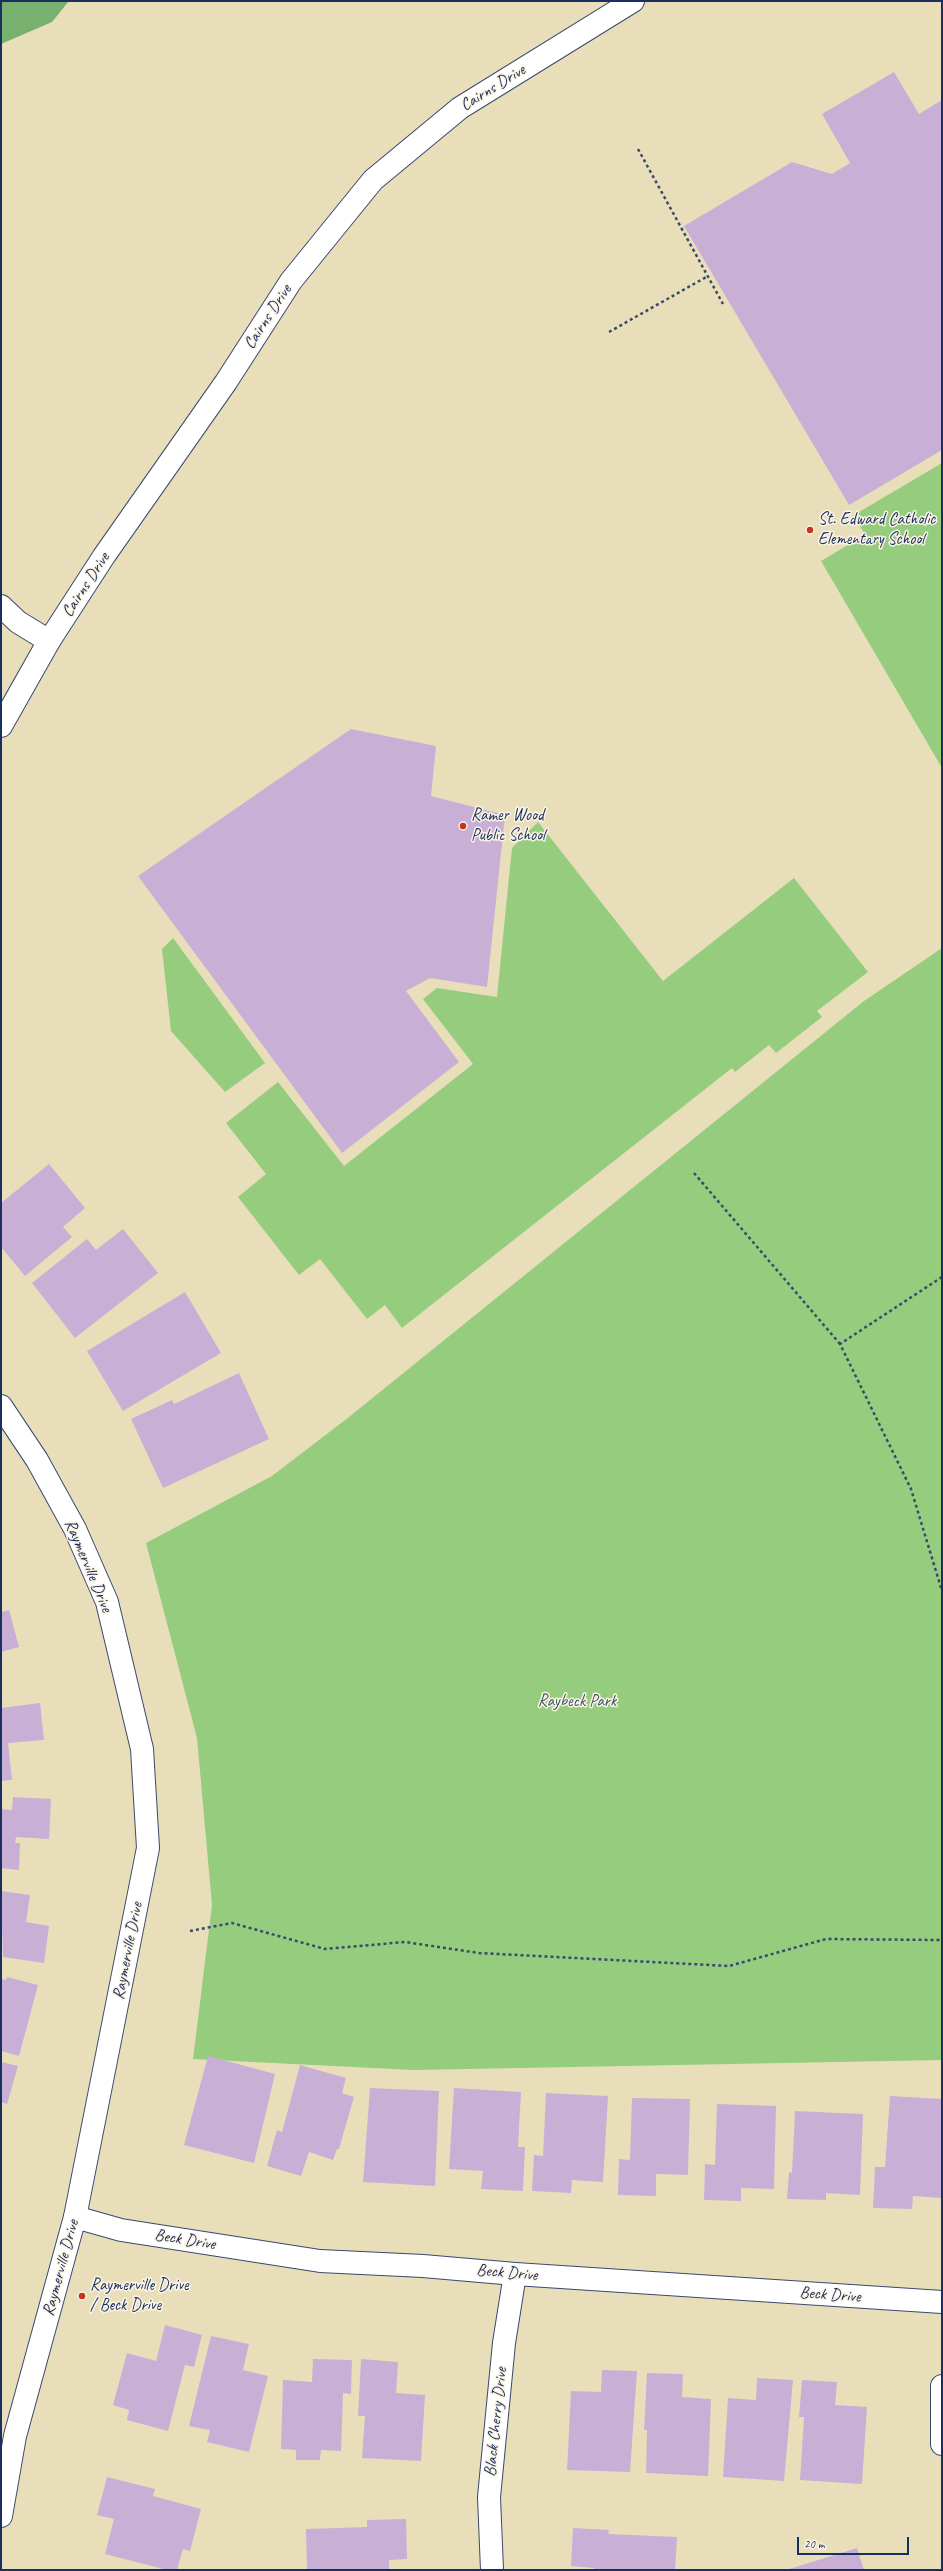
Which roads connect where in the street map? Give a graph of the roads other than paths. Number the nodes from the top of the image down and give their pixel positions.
1 (632, 1) edge
2 (1, 606) edge
3 (49, 641) junction
4 (1, 726) edge
5 (1, 1406) edge
6 (76, 2217) junction
7 (515, 2274) junction
8 (942, 2302) edge
9 (942, 2386) edge
10 (942, 2444) edge
11 (1, 2516) edge
12 (492, 2570) edge

1 - 3 street, Cairns Drive
2 - 3 street
3 - 4 street, Cairns Drive
5 - 6 street, Raymerville Drive
6 - 7 street, Beck Drive
6 - 11 street, Raymerville Drive
7 - 8 street, Beck Drive
7 - 12 street, Black Cherry Drive
9 - 10 street

